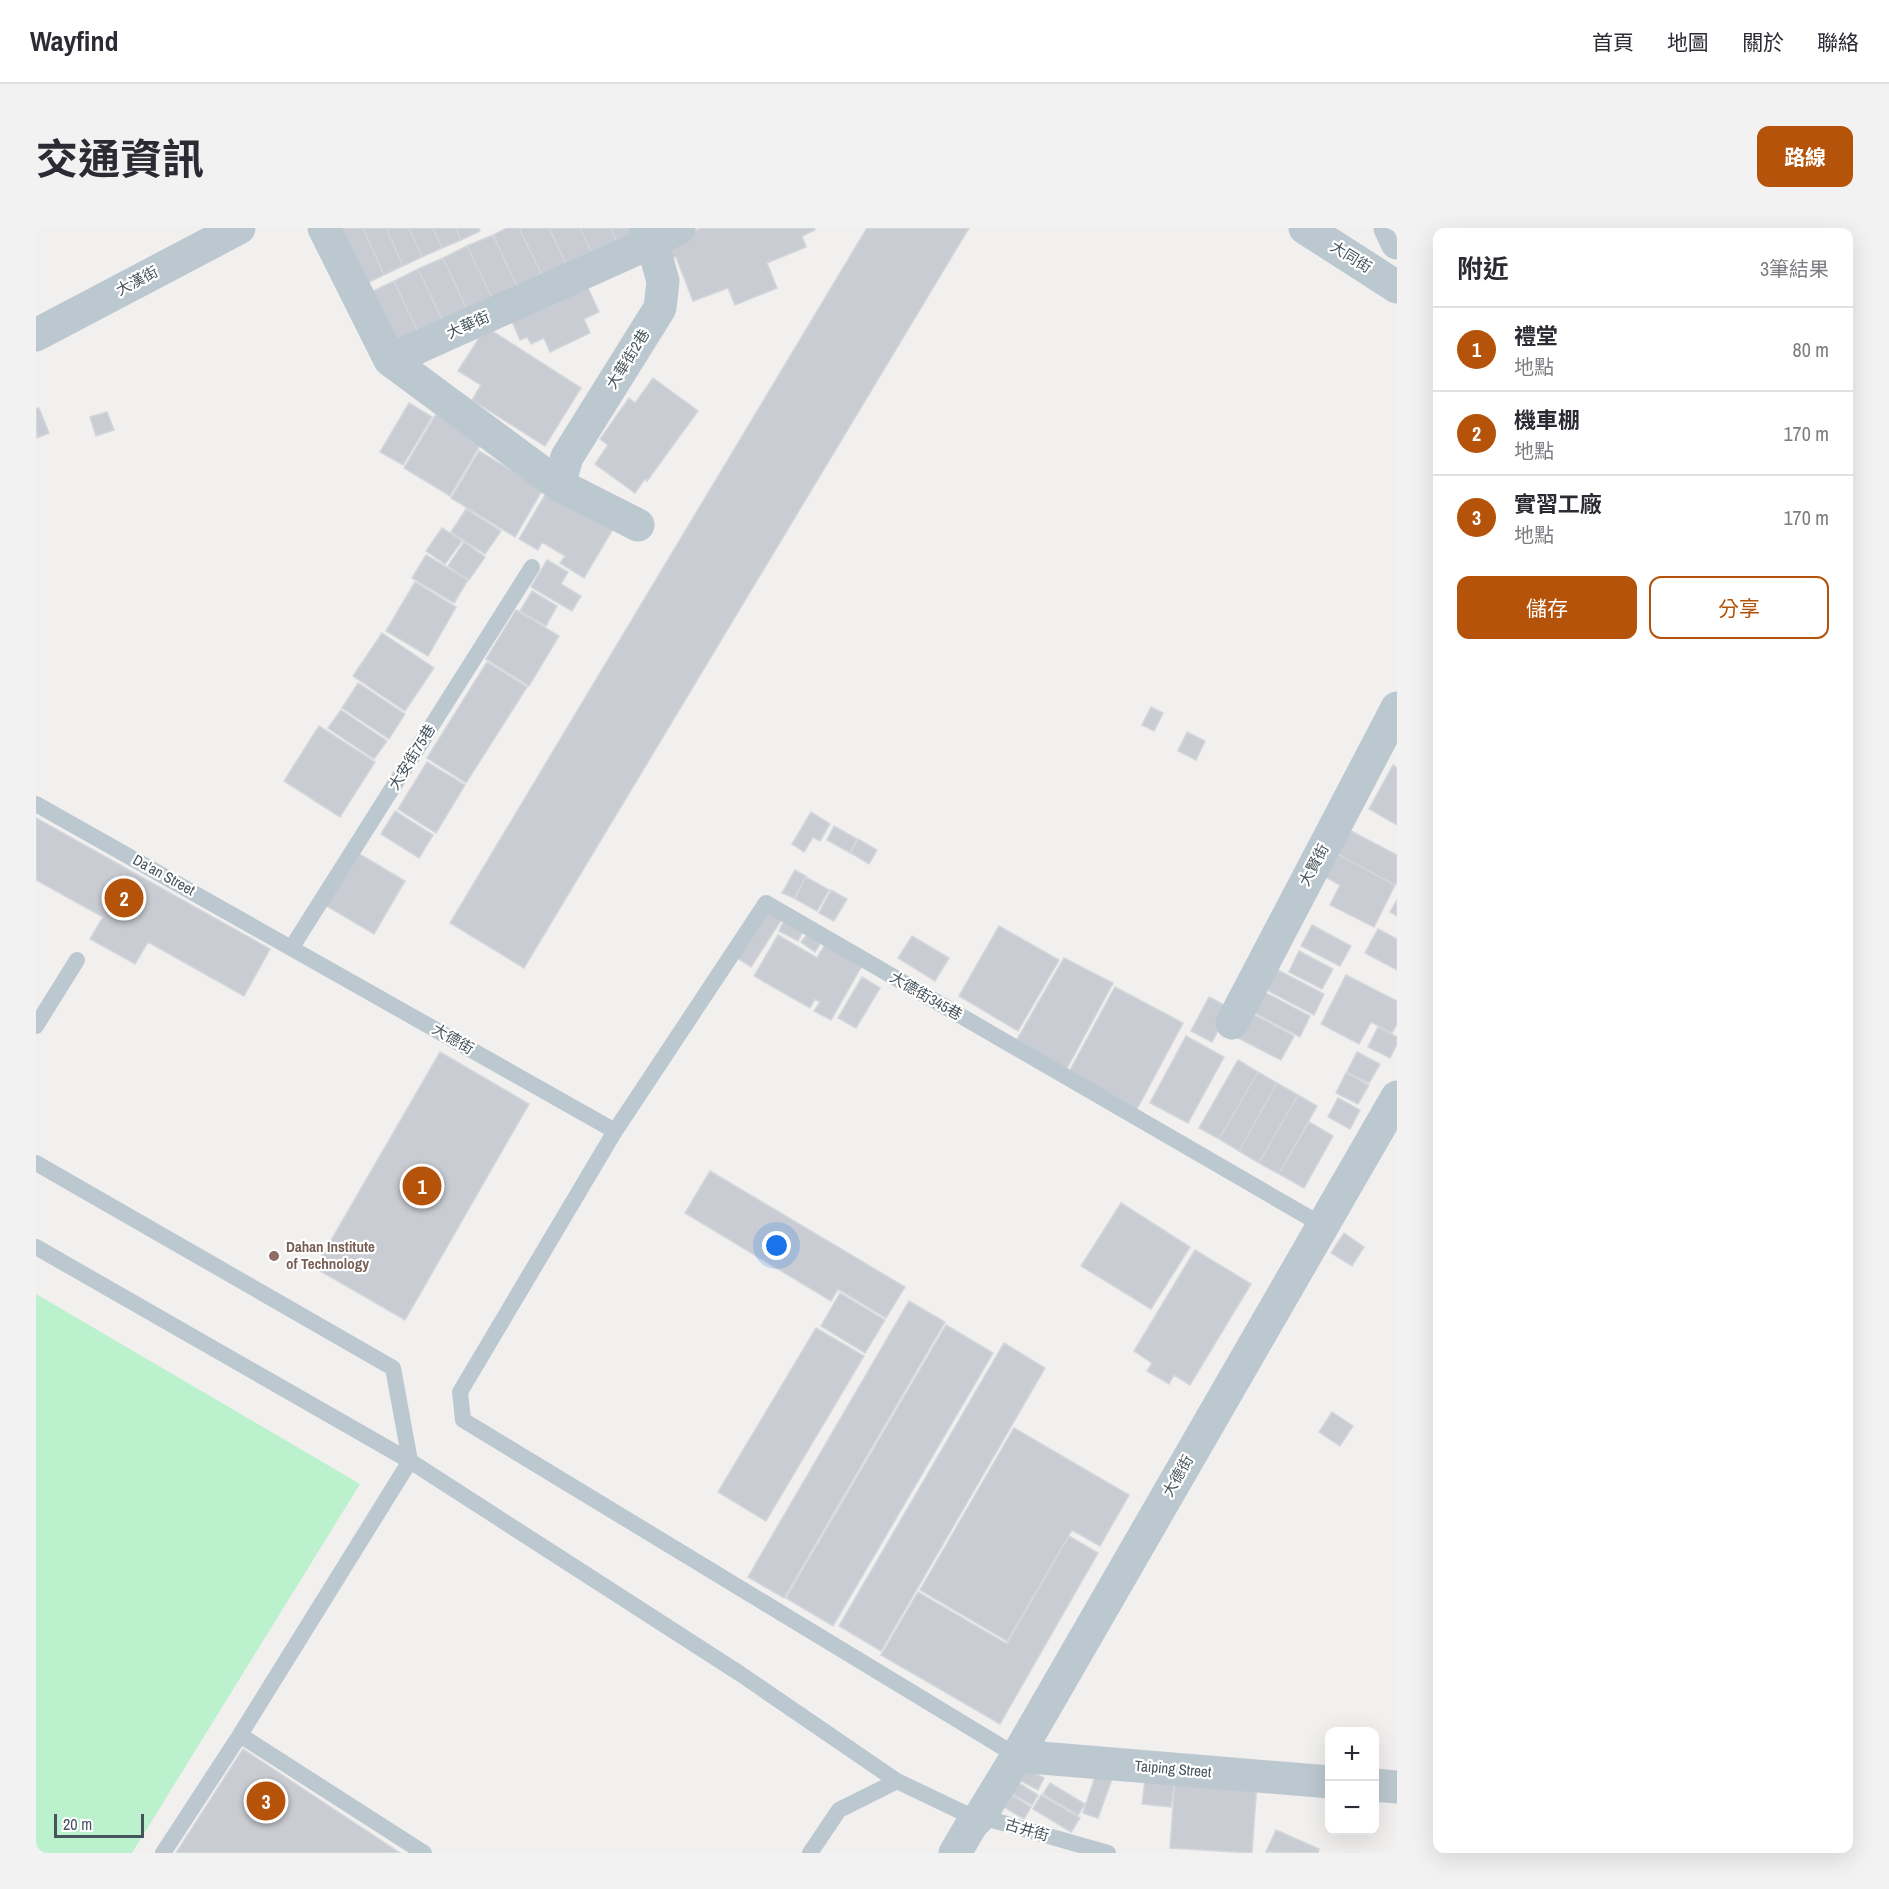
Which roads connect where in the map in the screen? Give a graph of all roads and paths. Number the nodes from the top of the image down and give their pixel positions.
1 (238, 228) edge
2 (324, 228) edge
3 (1305, 228) edge
4 (1390, 228) edge
5 (659, 233) edge
6 (1397, 243) edge
7 (1397, 287) edge
8 (36, 335) edge
9 (390, 360) junction
10 (559, 485) junction
11 (638, 525) dead end
12 (532, 567) dead end
13 (1394, 718) edge
14 (36, 804) edge
15 (292, 947) junction
16 (77, 960) dead end
17 (1232, 1023) dead end
18 (36, 1026) edge
19 (1397, 1097) edge
20 (615, 1131) junction
21 (36, 1163) edge
22 (1322, 1225) junction
23 (36, 1247) edge
24 (410, 1461) junction
25 (240, 1735) junction
26 (1017, 1756) junction
27 (897, 1781) junction
28 (1325, 1782) edge
29 (1379, 1785) edge
30 (1397, 1787) edge
31 (977, 1819) junction
32 (163, 1853) edge
33 (424, 1853) edge
34 (810, 1853) edge
35 (955, 1853) edge
36 (1108, 1853) edge

1 - 8 street, 大漢街
2 - 9 street
3 - 7 street, 大同街
4 - 6 street
5 - 9 street, 大華街
5 - 10 street, 大華街2巷
9 - 10 street
10 - 11 street
12 - 15 lane, 大安街75巷
13 - 17 street, 大賢街
14 - 15 lane, Da'an Street
15 - 20 lane, 大德街
16 - 18 lane
19 - 22 street, 大德街
20 - 22 lane, 大德街345巷
20 - 26 lane
21 - 24 lane
22 - 26 street, 大德街
23 - 24 lane, 古井街
24 - 25 lane
24 - 27 lane, 古井街
25 - 32 lane
25 - 33 lane
26 - 28 street, Taiping Street
26 - 31 street, 大德街
27 - 31 lane, 古井街
27 - 34 lane
29 - 30 street
31 - 35 street, 大德街
31 - 36 lane, 古井街

